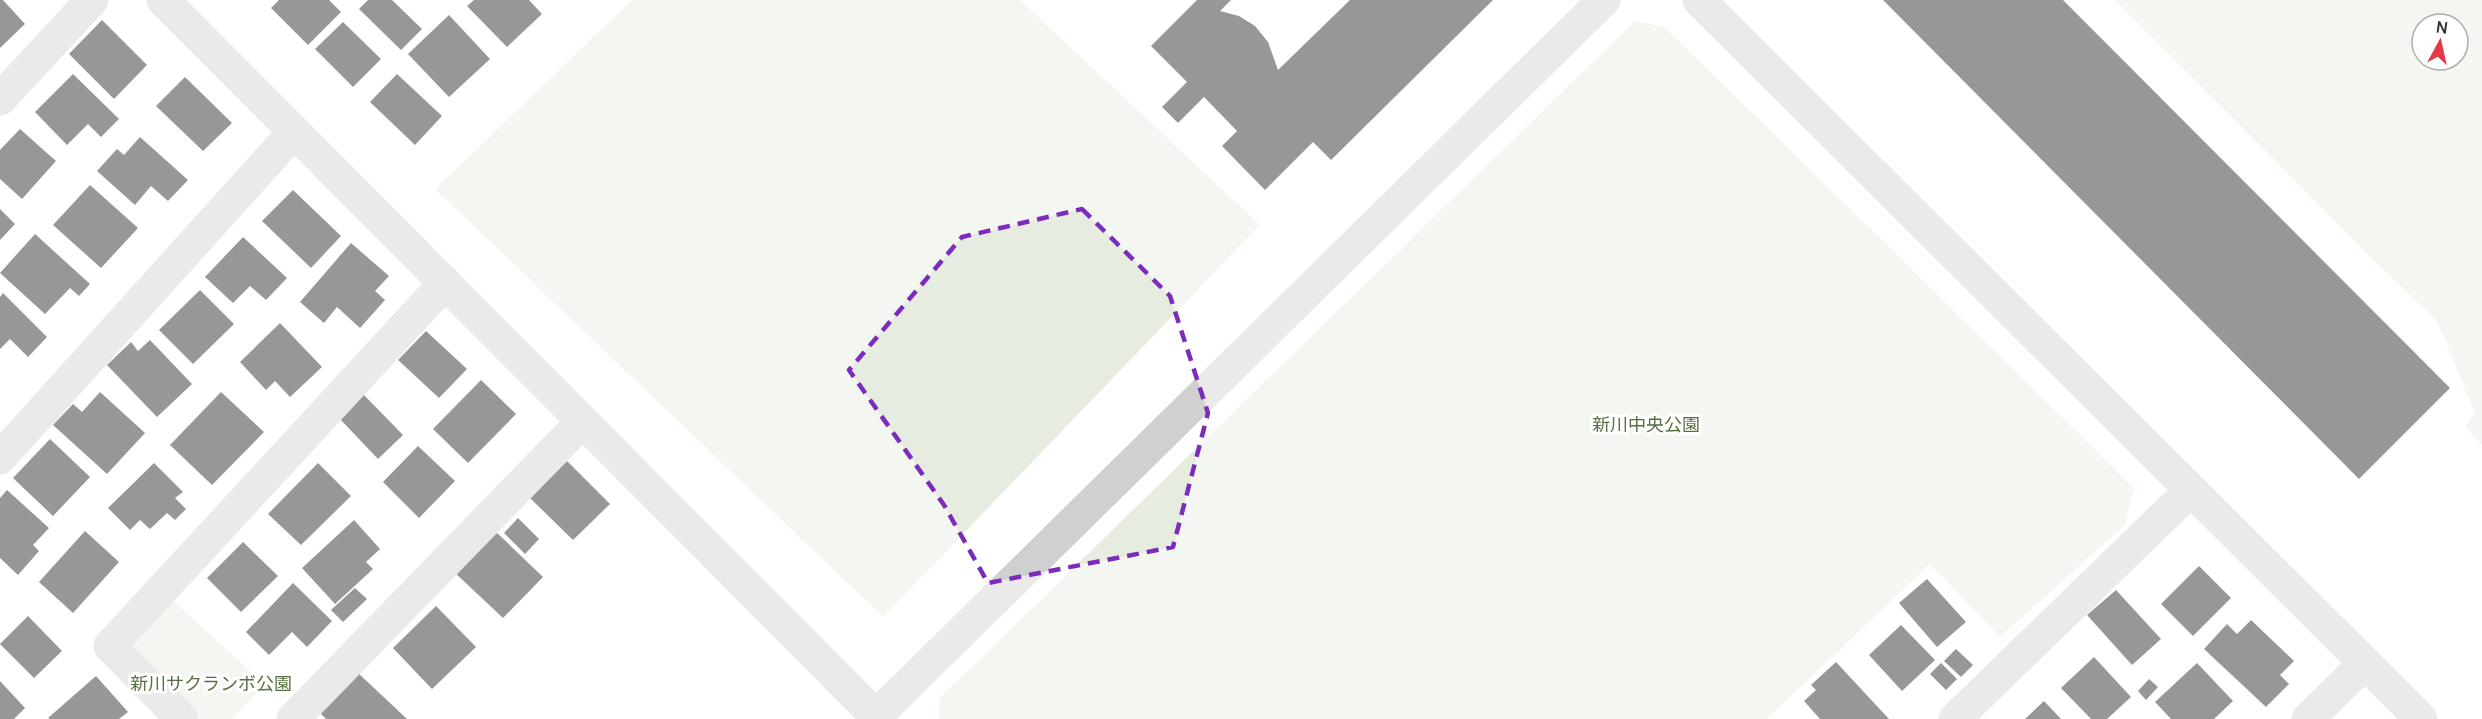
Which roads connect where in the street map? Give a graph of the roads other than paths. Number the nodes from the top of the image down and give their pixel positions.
1 (92, 0) edge
2 (163, 0) edge
3 (1604, 0) edge
4 (1699, 0) edge
5 (0, 99) edge
6 (294, 132) junction
7 (445, 283) junction
8 (582, 422) junction
9 (0, 458) edge
10 (2191, 490) junction
11 (2365, 663) junction
12 (877, 718) edge
13 (182, 719) edge
14 (293, 719) edge
15 (1955, 719) edge
16 (2308, 719) edge
17 (2421, 719) edge

1 - 5 street
2 - 6 street
3 - 12 street
4 - 10 street
6 - 7 street
6 - 9 street
7 - 8 street
7 - 13 street
8 - 12 street
8 - 14 street
10 - 11 street
10 - 15 street
11 - 16 street
11 - 17 street

